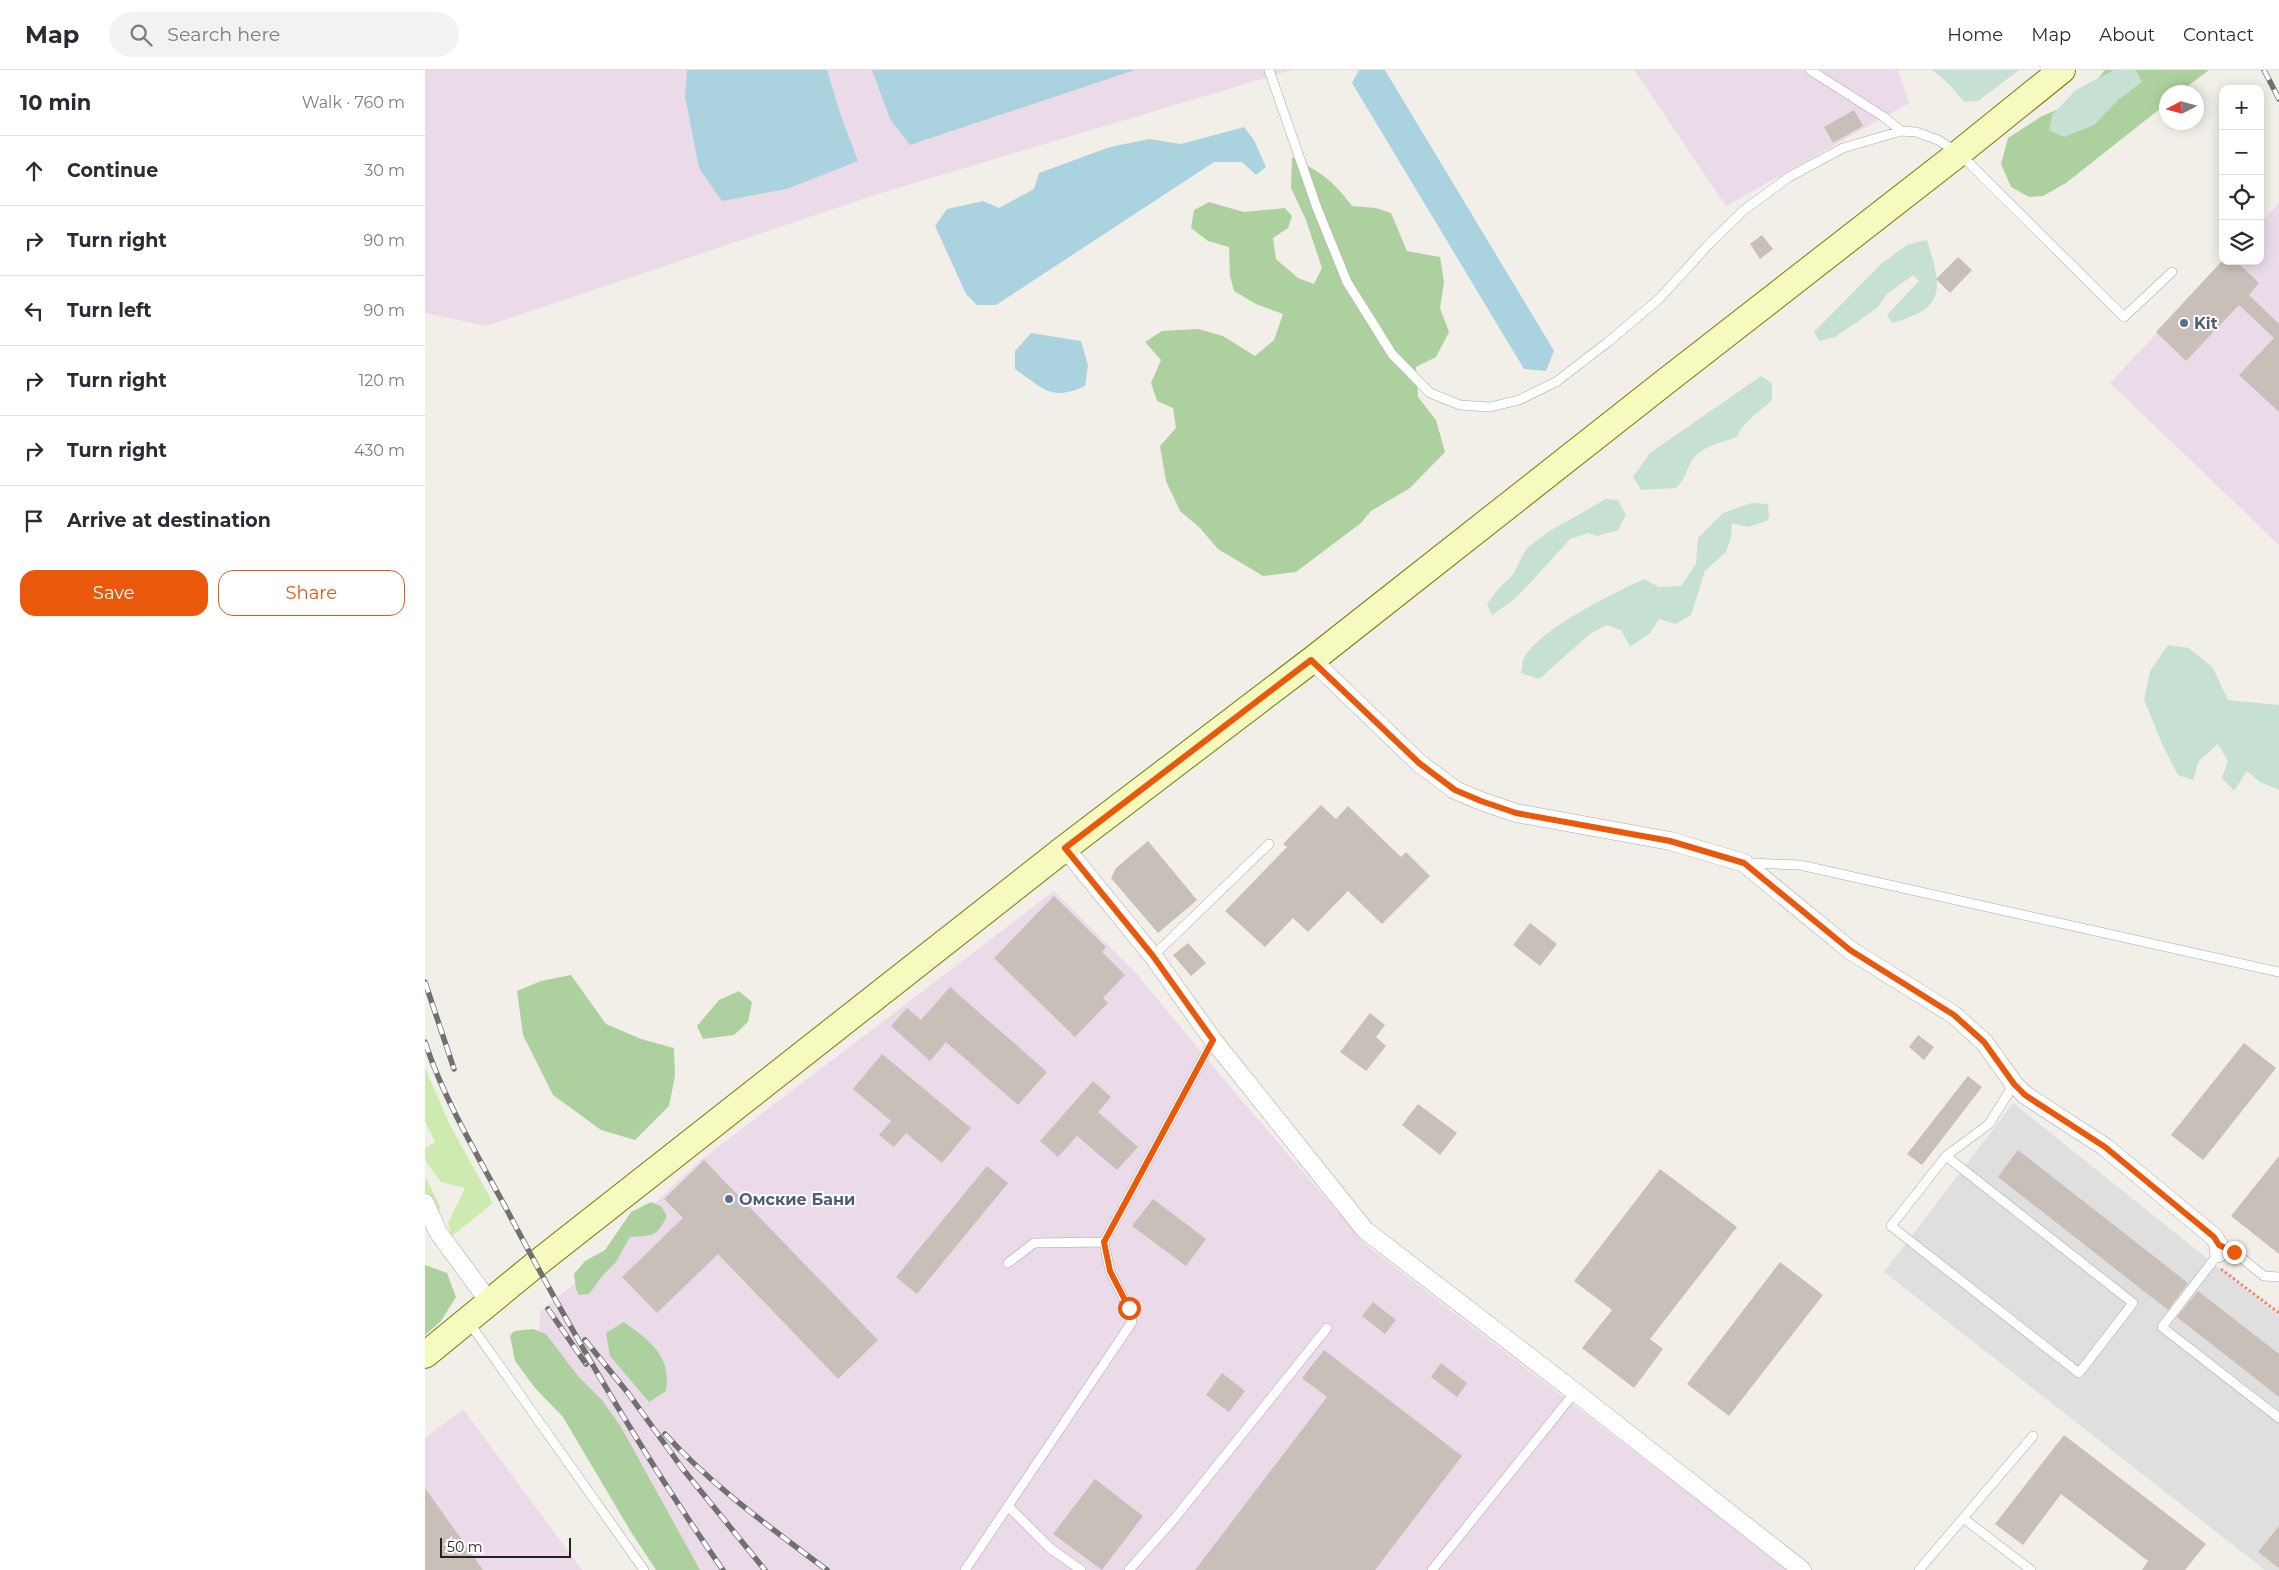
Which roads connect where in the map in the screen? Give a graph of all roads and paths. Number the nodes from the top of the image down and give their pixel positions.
1 (1269, 70) edge
2 (1809, 70) edge
3 (2062, 70) edge
4 (1901, 131) junction
5 (1959, 153) junction
6 (2171, 272) dead end
7 (1311, 660) junction
8 (1269, 844) dead end
9 (1065, 848) junction
10 (1744, 863) junction
11 (1153, 956) junction
12 (2279, 972) edge
13 (1213, 1040) junction
14 (2014, 1084) junction
15 (1946, 1156) junction
16 (425, 1203) edge
17 (1104, 1242) junction
18 (2217, 1253) junction
19 (1008, 1263) dead end
20 (2279, 1278) edge
21 (490, 1303) junction
22 (2279, 1313) edge
23 (468, 1321) junction
24 (1327, 1328) dead end
25 (425, 1355) edge
26 (1575, 1392) junction
27 (2279, 1418) edge
28 (2033, 1436) dead end
29 (1008, 1506) junction
30 (1963, 1518) junction
31 (644, 1570) edge
32 (965, 1570) edge
33 (1081, 1570) edge
34 (1129, 1570) edge
35 (1432, 1570) edge
36 (1802, 1570) edge
37 (1919, 1570) edge
38 (2031, 1570) edge

1 - 4 lane
2 - 4 lane
3 - 5 street
4 - 5 lane
5 - 6 lane
5 - 7 street
7 - 9 street
7 - 10 street
8 - 11 lane
9 - 11 street
9 - 21 street
10 - 12 lane
10 - 14 street
11 - 13 street
13 - 17 lane
13 - 26 street
14 - 15 lane
14 - 18 street
15 - 15 lane
16 - 21 street
17 - 19 lane
17 - 29 lane
18 - 20 lane
18 - 22 path
18 - 27 lane
21 - 23 street
23 - 25 street
23 - 31 lane
24 - 34 lane
26 - 35 lane
26 - 36 street
28 - 30 lane
29 - 32 lane
29 - 33 lane
30 - 37 lane
30 - 38 lane

